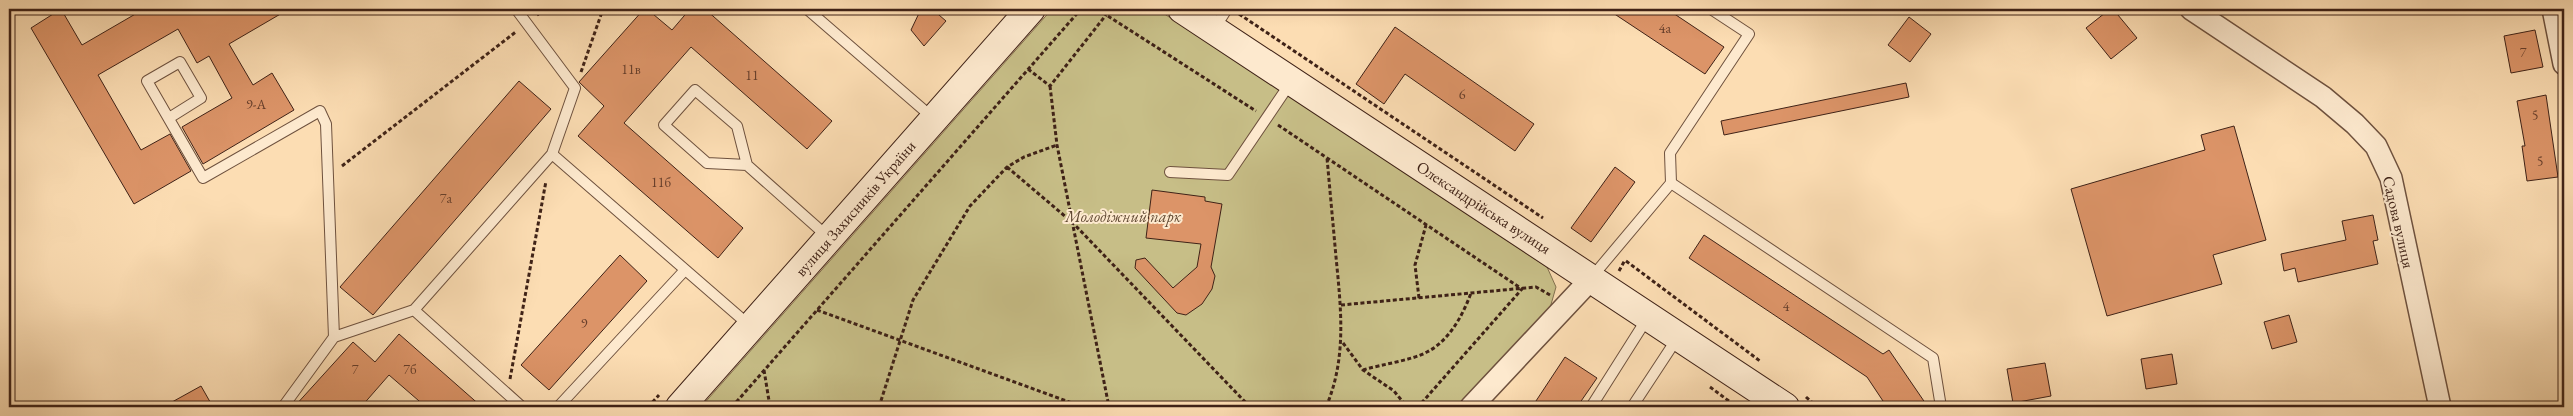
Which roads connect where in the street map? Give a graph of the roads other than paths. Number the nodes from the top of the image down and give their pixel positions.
1 (516, 9) edge
2 (807, 9) edge
3 (1031, 9) edge
4 (1182, 9) edge
5 (1711, 9) edge
6 (2191, 9) edge
7 (2553, 9) edge
8 (1224, 16) edge
9 (2564, 64) edge
10 (1292, 82) junction
11 (169, 118) junction
12 (934, 119) junction
13 (552, 154) junction
14 (746, 165) junction
15 (1170, 172) dead end
16 (1671, 184) junction
17 (829, 238) junction
18 (685, 270) junction
19 (1592, 278) junction
20 (414, 310) junction
21 (1649, 316) junction
22 (750, 327) junction
23 (1679, 336) junction
24 (334, 337) junction
25 (1793, 400) edge
26 (283, 407) edge
27 (522, 407) edge
28 (558, 407) edge
29 (680, 407) edge
30 (1471, 407) edge
31 (1591, 407) edge
32 (1632, 407) edge
33 (1942, 407) edge
34 (2440, 407) edge

1 - 13 lane
2 - 12 lane
3 - 12 main road, вулиця Захисників України
4 - 8 main road, Олександрійська вулиця
5 - 16 lane
6 - 34 street, Садова вулиця
7 - 9 street
8 - 10 main road, Олександрійська вулиця
10 - 15 lane
10 - 19 main road, Олександрійська вулиця
11 - 11 lane
11 - 24 lane
12 - 17 main road, вулиця Захисників України
13 - 18 lane
13 - 20 lane
14 - 14 lane
14 - 17 lane
16 - 19 lane
16 - 33 lane
17 - 22 main road, вулиця Захисників України
18 - 22 lane
18 - 28 lane
19 - 21 main road, Олександрійська вулиця
19 - 30 street
20 - 24 lane
20 - 27 lane
21 - 23 main road, Олександрійська вулиця
21 - 31 lane
22 - 29 main road, вулиця Захисників України
23 - 25 main road, Олександрійська вулиця
23 - 32 lane
24 - 26 lane

